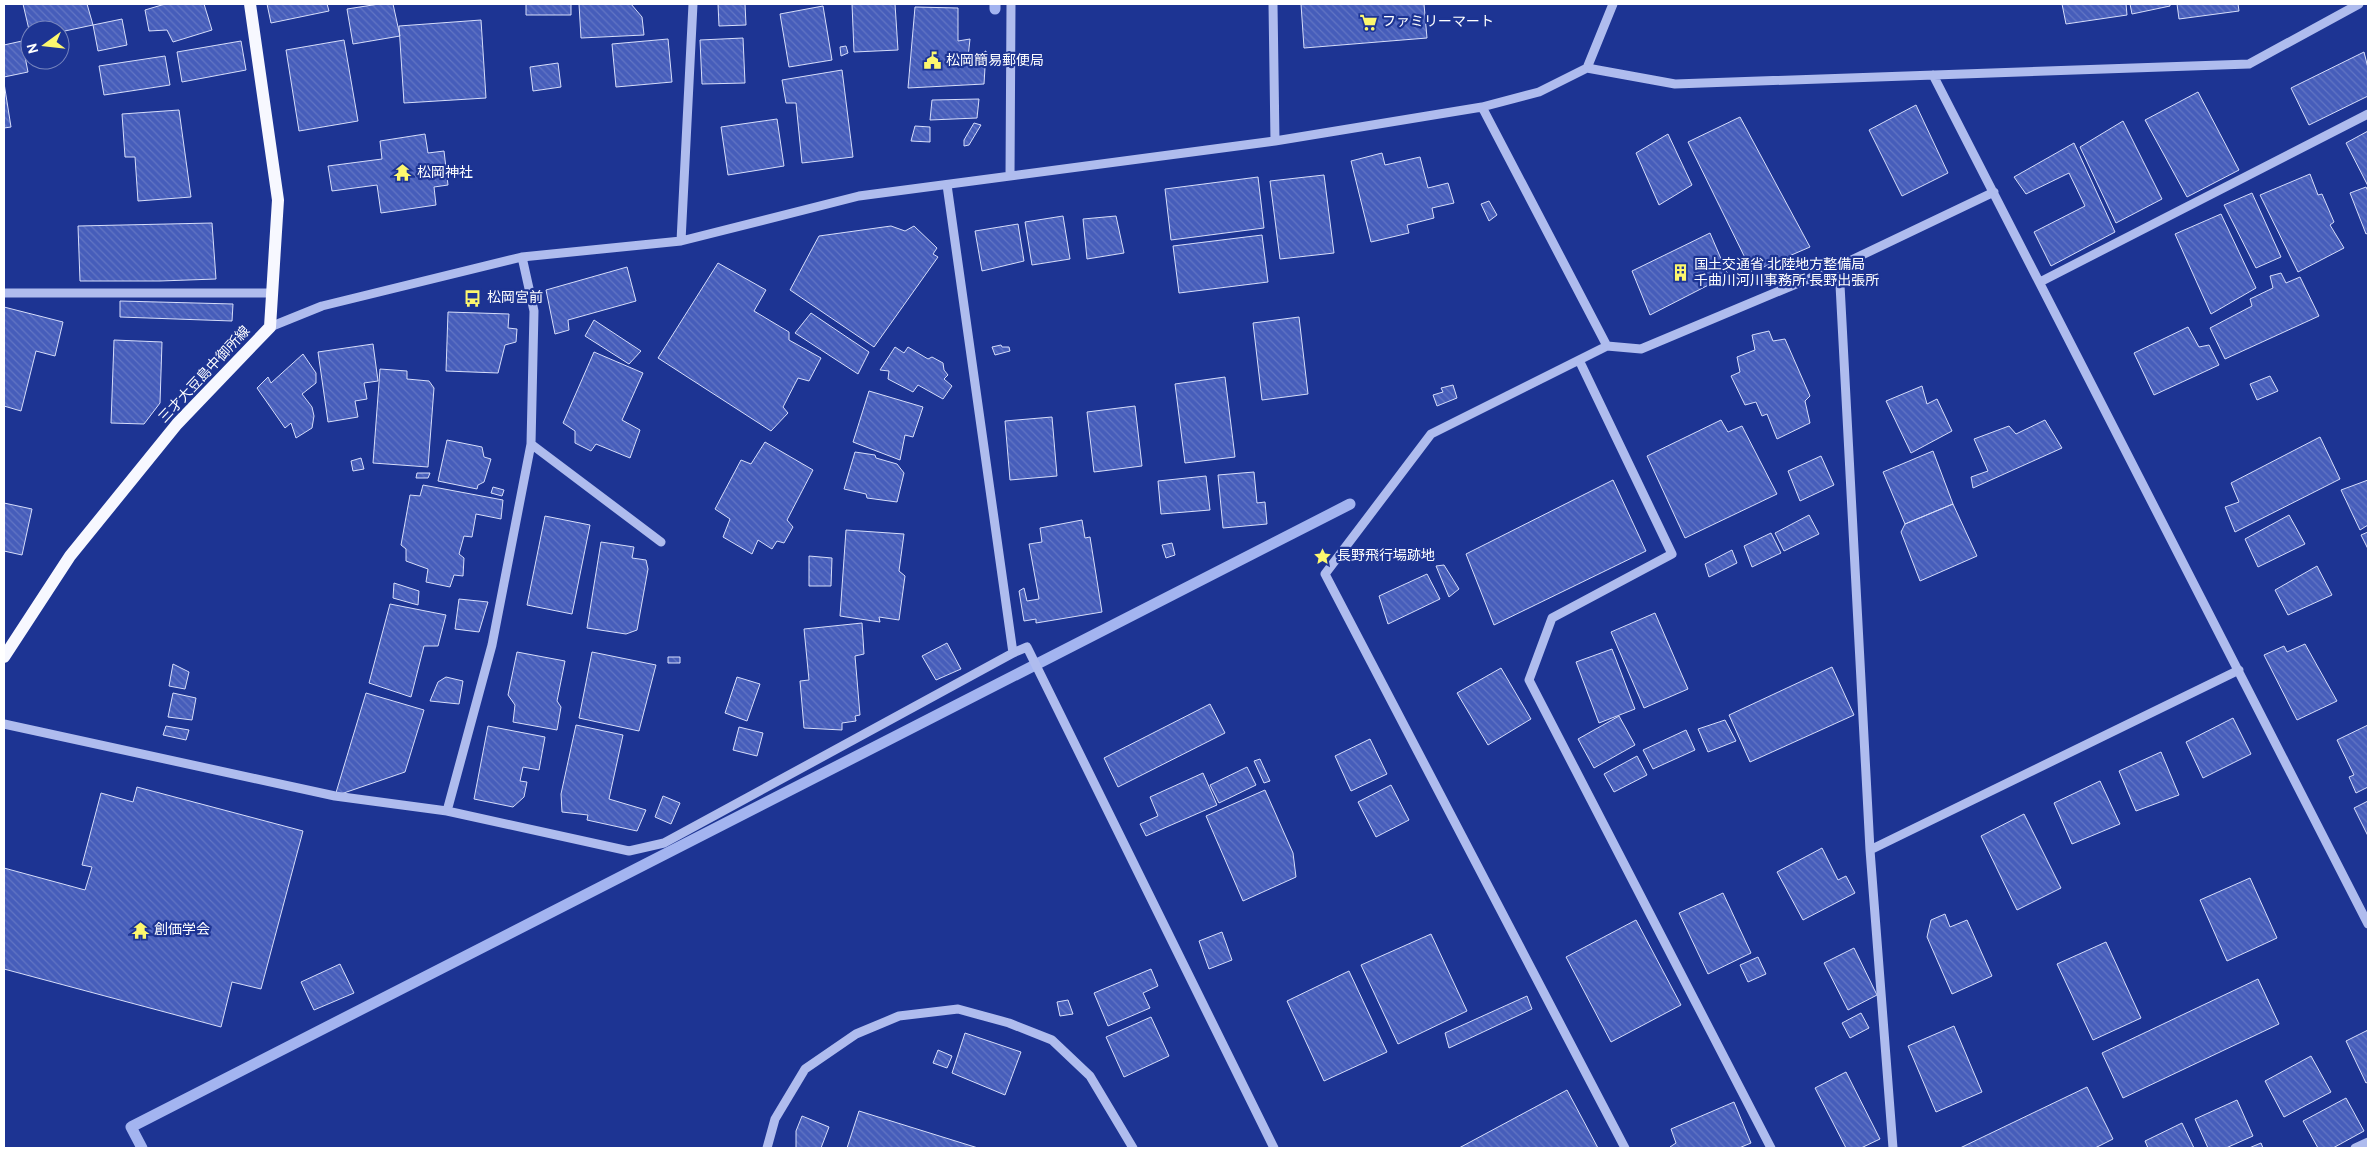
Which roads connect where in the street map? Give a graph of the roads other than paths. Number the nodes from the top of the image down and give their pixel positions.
1 (250, 4) edge
2 (693, 4) edge
3 (1012, 4) edge
4 (1273, 4) edge
5 (1613, 4) edge
6 (2360, 4) edge
7 (1587, 68) junction
8 (1933, 75) junction
9 (1482, 107) junction
10 (2368, 114) edge
11 (1275, 141) junction
12 (1010, 176) junction
13 (947, 184) junction
14 (1994, 192) junction
15 (681, 241) junction
16 (522, 257) junction
17 (1839, 266) junction
18 (2040, 282) junction
19 (272, 292) junction
20 (4, 293) edge
21 (270, 327) junction
22 (1606, 346) junction
23 (1579, 360) junction
24 (531, 444) junction
25 (661, 542) dead end
26 (1013, 654) junction
27 (4, 657) edge
28 (2238, 670) junction
29 (4, 724) edge
30 (447, 811) junction
31 (1870, 850) junction
32 (2368, 924) edge
33 (2368, 1142) edge
34 (767, 1148) edge
35 (1133, 1148) edge
36 (1274, 1148) edge
37 (1626, 1148) edge
38 (1771, 1148) edge
39 (1893, 1148) edge
40 (2356, 1148) edge

1 - 19 main road, 三才大豆島中御所線
2 - 15 street
3 - 12 street
4 - 11 street
5 - 7 street
6 - 8 street
7 - 8 street
7 - 9 street
8 - 14 street
9 - 11 street
9 - 22 street
10 - 18 street
11 - 12 street
12 - 13 street
13 - 15 street
13 - 26 street
14 - 17 street
14 - 18 street
15 - 16 street
16 - 21 street
16 - 24 street
17 - 22 street
17 - 31 street
18 - 28 street
19 - 20 street
19 - 21 main road, 三才大豆島中御所線
21 - 27 main road, 三才大豆島中御所線
22 - 23 street
23 - 37 street
23 - 38 street
24 - 25 street
24 - 30 street
26 - 30 street
26 - 36 street
28 - 31 street
28 - 32 street
29 - 30 street
31 - 39 street
33 - 40 street
34 - 35 street

